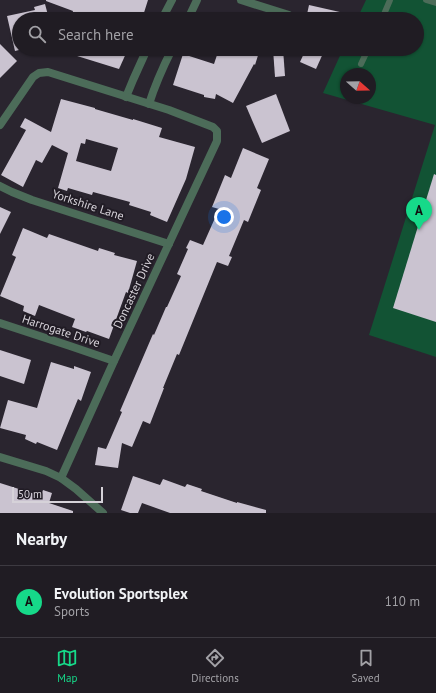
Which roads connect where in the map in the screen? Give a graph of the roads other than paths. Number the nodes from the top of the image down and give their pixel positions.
1 (172, 0) edge
2 (198, 0) edge
3 (241, 0) edge
4 (390, 0) edge
5 (426, 0) edge
6 (436, 3) edge
7 (166, 12) edge
8 (192, 12) edge
9 (279, 12) edge
10 (385, 12) edge
11 (144, 56) edge
12 (169, 56) edge
13 (365, 56) edge
14 (361, 64) dead end
15 (126, 97) junction
16 (149, 104) junction
17 (0, 125) edge
18 (0, 186) edge
19 (169, 244) junction
20 (0, 323) edge
21 (114, 361) junction
22 (0, 457) edge
23 (61, 478) junction
24 (103, 513) edge

1 - 7 street
2 - 8 street
3 - 9 street
4 - 10 lane
5 - 6 lane
11 - 15 street
12 - 16 street
13 - 14 lane
15 - 16 street
15 - 17 street
16 - 19 street, Doncaster Drive
18 - 19 street, Yorkshire Lane
19 - 21 street, Doncaster Drive
20 - 21 street, Harrogate Drive
21 - 23 street, Doncaster Drive
22 - 23 street
23 - 24 street

